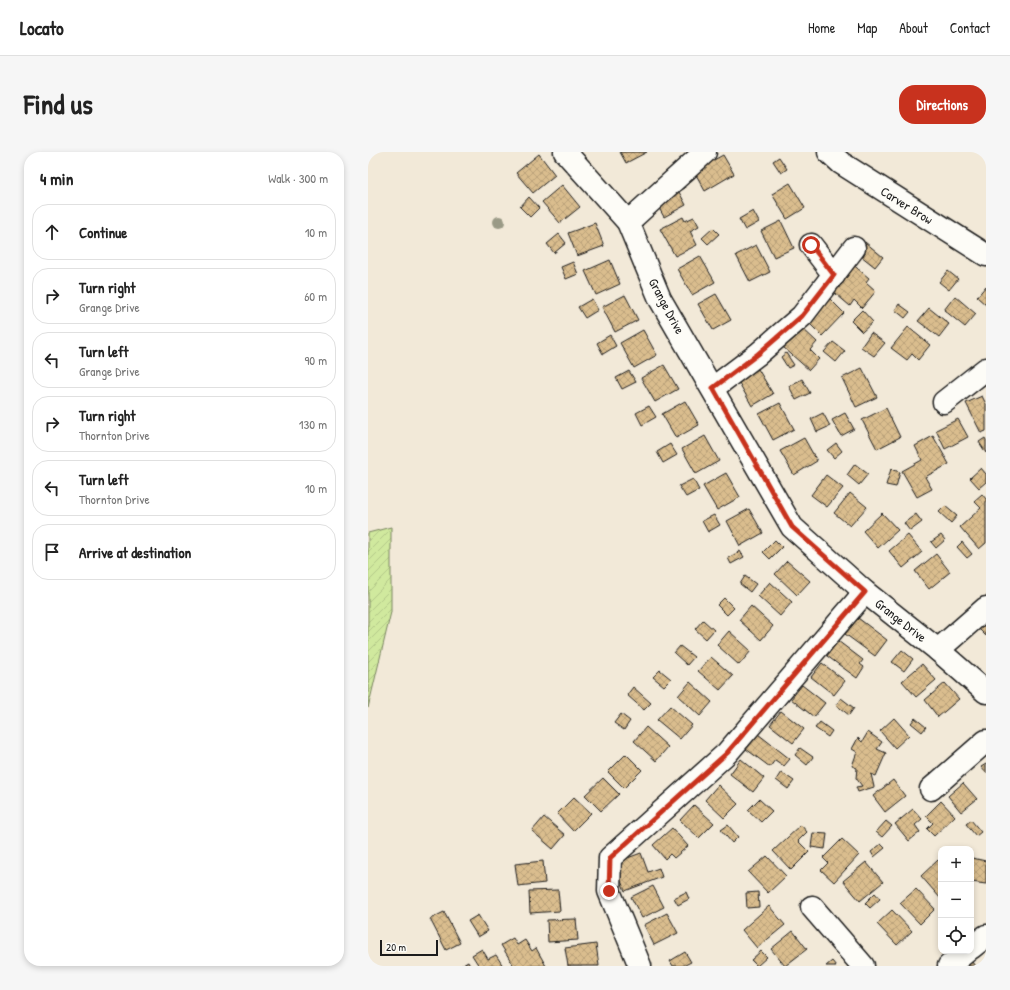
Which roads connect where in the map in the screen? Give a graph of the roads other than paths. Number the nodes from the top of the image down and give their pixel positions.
1 (565, 152) edge
2 (706, 152) edge
3 (829, 152) edge
4 (628, 222) junction
5 (811, 245) dead end
6 (854, 248) dead end
7 (986, 255) edge
8 (834, 275) junction
9 (986, 369) edge
10 (713, 388) junction
11 (944, 402) dead end
12 (865, 592) junction
13 (986, 608) edge
14 (938, 650) junction
15 (986, 692) edge
16 (986, 741) edge
17 (931, 789) dead end
18 (812, 907) dead end
19 (986, 936) edge
20 (974, 946) edge
21 (963, 954) edge
22 (640, 966) edge
23 (863, 966) edge
24 (949, 966) edge

1 - 4 street, Grange Drive
2 - 4 street
3 - 7 street, Carver Brow
4 - 10 street, Grange Drive
5 - 8 street
6 - 8 street
8 - 10 street
9 - 11 street
10 - 12 street, Grange Drive
12 - 14 street, Grange Drive
12 - 22 street
13 - 14 street
14 - 15 street, Grange Drive
16 - 17 street
18 - 23 street
19 - 20 street
21 - 24 street

